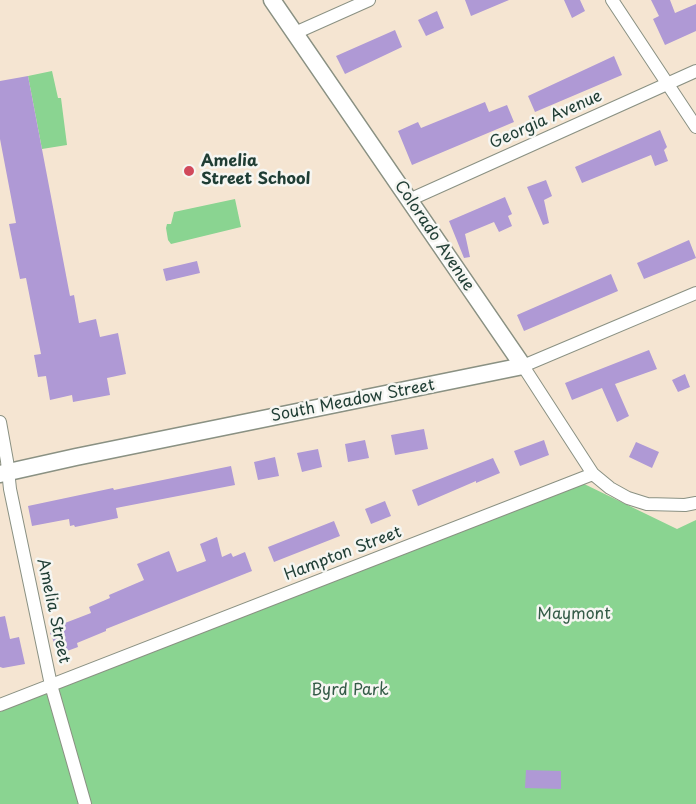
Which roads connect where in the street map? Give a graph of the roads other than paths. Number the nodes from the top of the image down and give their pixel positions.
1 (272, 0) edge
2 (369, 0) edge
3 (612, 0) edge
4 (295, 33) junction
5 (696, 71) edge
6 (667, 83) junction
7 (696, 127) edge
8 (410, 200) junction
9 (696, 293) edge
10 (523, 366) junction
11 (0, 422) edge
12 (4, 473) edge
13 (593, 474) junction
14 (696, 503) edge
15 (51, 685) junction
16 (0, 705) edge
17 (85, 804) edge

1 - 4 street, Colorado Avenue
2 - 4 street
3 - 6 street
4 - 8 street, Colorado Avenue
5 - 6 street, Georgia Avenue
6 - 7 street
6 - 8 street, Georgia Avenue
8 - 10 street, Colorado Avenue
9 - 10 street, South Meadow Street
10 - 12 street, South Meadow Street
10 - 13 street, Colorado Avenue
11 - 12 street, Amelia Street
12 - 15 street, Amelia Street
13 - 14 street
13 - 15 street, Hampton Street
15 - 16 street, Hampton Street
15 - 17 street, Amelia Street

